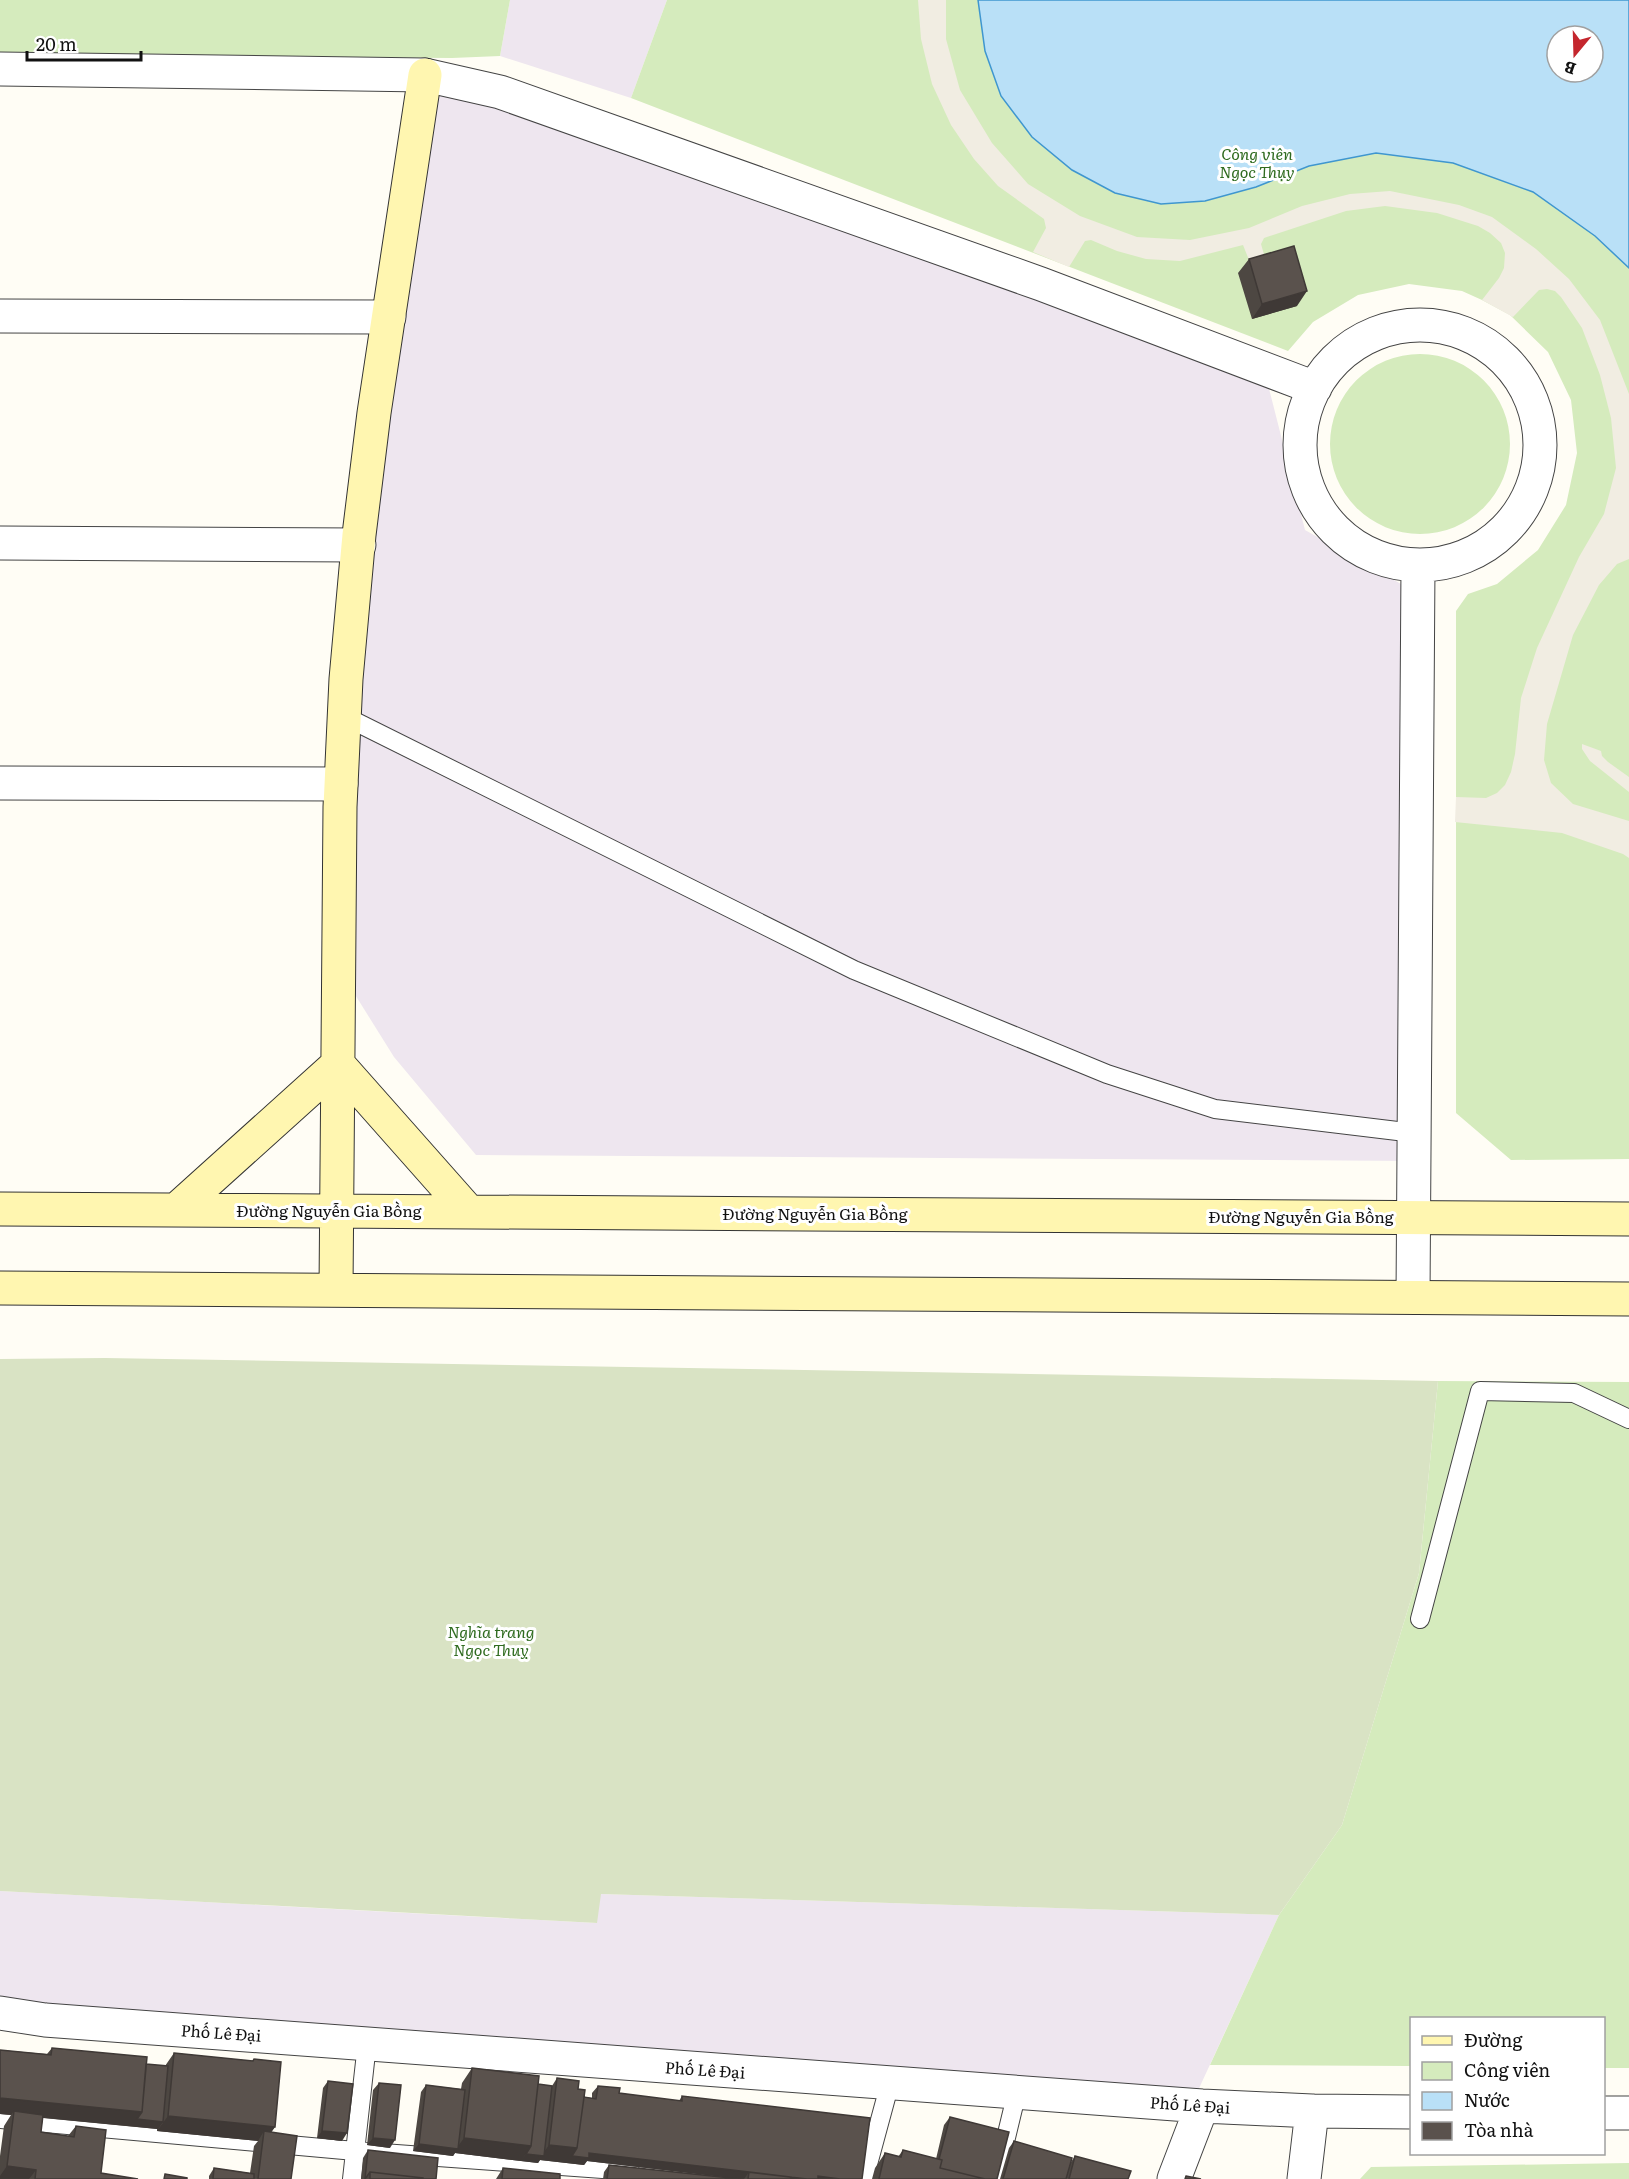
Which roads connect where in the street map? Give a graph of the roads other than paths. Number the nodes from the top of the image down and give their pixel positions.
1 (0, 69) edge
2 (425, 75) junction
3 (0, 316) edge
4 (389, 317) junction
5 (1315, 388) junction
6 (0, 543) edge
7 (359, 545) junction
8 (1418, 566) junction
9 (344, 716) junction
10 (0, 783) edge
11 (341, 784) junction
12 (338, 1064) junction
13 (1414, 1133) junction
14 (0, 1209) edge
15 (176, 1210) junction
16 (337, 1211) junction
17 (469, 1212) junction
18 (1414, 1218) junction
19 (1629, 1219) edge
20 (0, 1288) edge
21 (336, 1290) junction
22 (1413, 1297) junction
23 (1629, 1299) edge
24 (1629, 1419) edge
25 (1420, 1619) dead end
26 (0, 2013) edge
27 (367, 2044) junction
28 (890, 2083) junction
29 (1017, 2092) junction
30 (1202, 2106) junction
31 (1312, 2111) junction
32 (1410, 2112) edge
33 (1605, 2113) edge
34 (1629, 2113) edge
35 (0, 2118) edge
36 (356, 2151) junction
37 (647, 2173) edge
38 (352, 2179) edge
39 (864, 2179) edge
40 (996, 2179) edge
41 (1174, 2179) edge
42 (1304, 2179) edge

1 - 2 street
2 - 4 main road
2 - 5 street
3 - 4 street
4 - 7 main road
5 - 8 street
5 - 8 street
6 - 7 street
7 - 9 main road
8 - 13 street
9 - 11 main road
9 - 13 lane
10 - 11 street
11 - 12 main road
12 - 15 main road
12 - 16 main road
12 - 17 main road
13 - 18 street
14 - 15 main road, Đường Nguyễn Gia Bồng
15 - 16 main road, Đường Nguyễn Gia Bồng
16 - 17 main road, Đường Nguyễn Gia Bồng
16 - 21 main road
17 - 18 main road, Đường Nguyễn Gia Bồng
18 - 19 main road, Đường Nguyễn Gia Bồng
18 - 22 street
20 - 21 main road
21 - 22 main road
22 - 23 main road
24 - 25 lane
26 - 27 street, Phố Lê Đại
27 - 28 street, Phố Lê Đại
27 - 36 lane
28 - 29 street, Phố Lê Đại
28 - 39 lane
29 - 30 street, Phố Lê Đại
29 - 40 lane
30 - 31 street, Phố Lê Đại
30 - 41 street
31 - 32 street, Phố Lê Đại
31 - 42 street
33 - 34 street
35 - 36 lane
36 - 37 lane
36 - 38 lane

